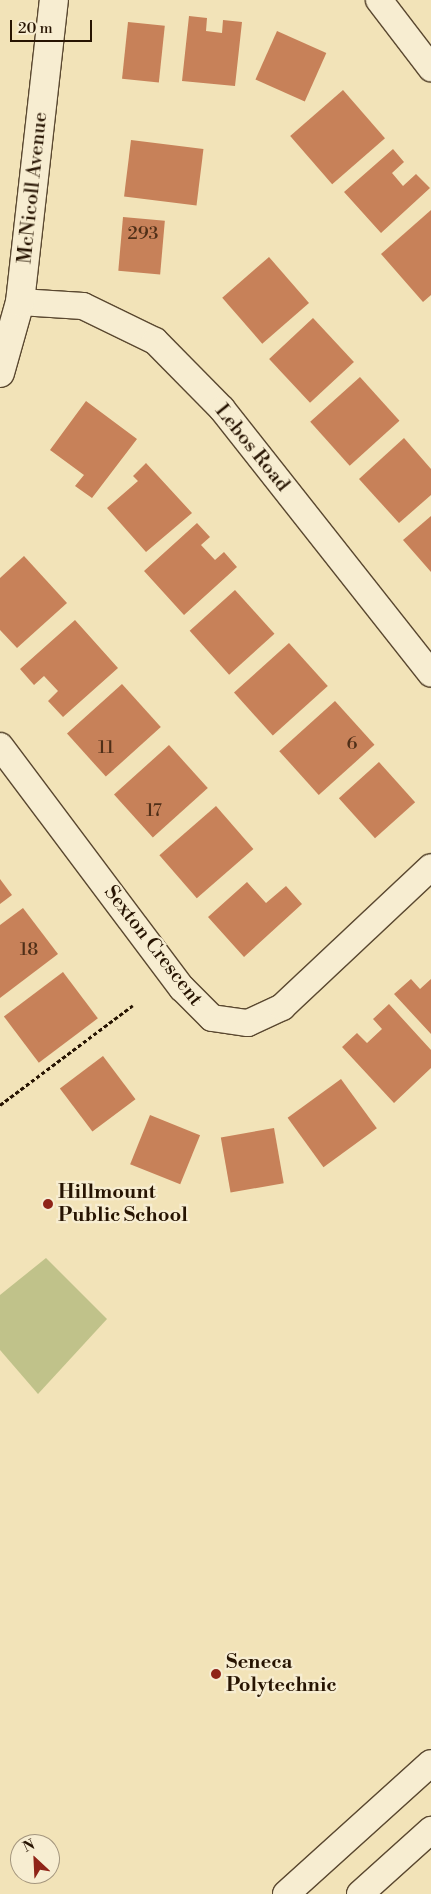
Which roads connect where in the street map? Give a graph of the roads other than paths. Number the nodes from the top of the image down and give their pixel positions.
1 (54, 0) edge
2 (379, 0) edge
3 (431, 68) edge
4 (20, 302) junction
5 (0, 373) edge
6 (431, 674) edge
7 (0, 746) edge
8 (431, 867) edge
9 (431, 1763) edge
10 (431, 1830) edge
11 (286, 1894) edge
12 (360, 1894) edge

1 - 4 street, McNicoll Avenue
2 - 3 street
4 - 5 street, McNicoll Avenue
4 - 6 street, Lebos Road
7 - 8 street, Sexton Crescent
9 - 11 street
10 - 12 street

